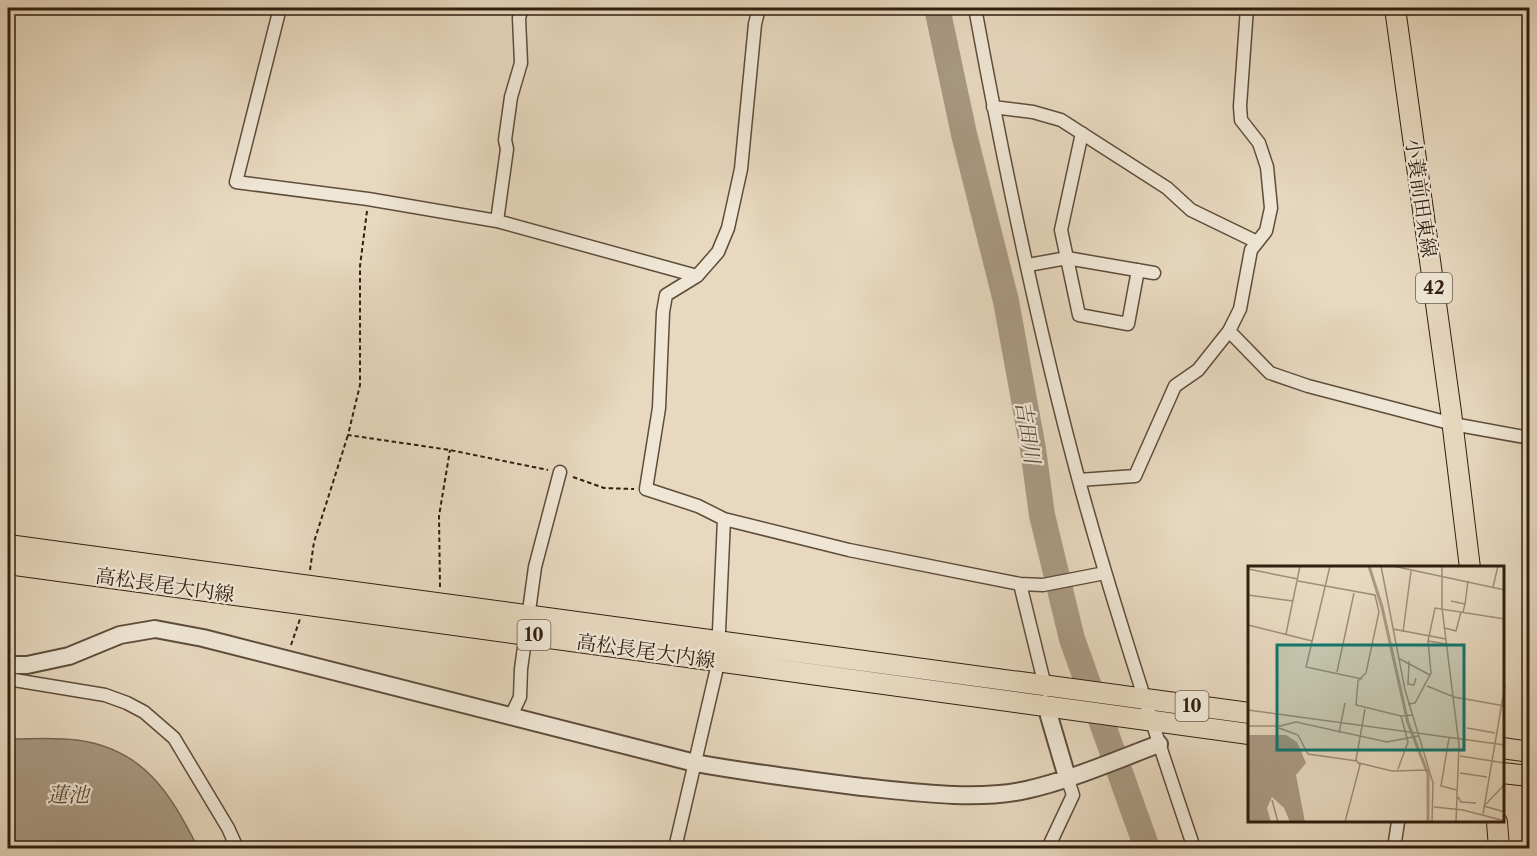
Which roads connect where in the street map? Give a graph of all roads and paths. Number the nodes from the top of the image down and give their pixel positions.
1 (280, 8) edge
2 (522, 8) edge
3 (759, 8) edge
4 (975, 8) edge
5 (1247, 8) edge
6 (1395, 8) edge
7 (993, 107) junction
8 (1082, 133) junction
9 (368, 199) junction
10 (497, 221) junction
11 (1257, 242) junction
12 (1068, 258) junction
13 (1028, 266) junction
14 (1138, 270) junction
15 (1154, 273) dead end
16 (697, 276) junction
17 (1229, 331) junction
18 (1452, 424) junction
19 (348, 435) junction
20 (1530, 438) edge
21 (560, 472) dead end
22 (1079, 480) junction
23 (724, 519) junction
24 (8, 545) edge
25 (8, 564) edge
26 (1470, 566) edge
27 (1105, 573) junction
28 (309, 576) dead end
29 (1020, 584) junction
30 (440, 593) dead end
31 (302, 613) dead end
32 (527, 625) junction
33 (718, 651) junction
34 (286, 659) junction
35 (8, 665) edge
36 (8, 679) edge
37 (1052, 697) junction
38 (1143, 709) junction
39 (1248, 713) edge
40 (512, 716) junction
41 (1248, 734) edge
42 (1153, 747) junction
43 (1504, 747) edge
44 (1530, 752) edge
45 (695, 763) junction
46 (1504, 773) edge
47 (1075, 775) junction
48 (1530, 776) edge
49 (1398, 823) edge
50 (1497, 823) edge
51 (237, 849) edge
52 (675, 849) edge
53 (1048, 849) edge
54 (1194, 849) edge
55 (1394, 849) edge
56 (1498, 849) edge

1 - 9 street
2 - 10 street
3 - 16 street
4 - 7 street
5 - 11 street
6 - 18 main road, 小蓑前田東線 / 42
7 - 8 street
7 - 13 street
8 - 11 street
8 - 12 street
9 - 10 street
9 - 19 path
10 - 16 street
11 - 17 street
12 - 13 street
12 - 14 street
12 - 14 street
13 - 22 street
14 - 15 street
16 - 23 street
17 - 18 street
17 - 22 street
18 - 20 street
18 - 26 main road, 小蓑前田東線 / 42
19 - 28 path
19 - 30 path
21 - 32 street
22 - 27 street
23 - 29 street
23 - 33 street
24 - 32 main road, 高松長尾大内線 / 10
25 - 32 main road, 高松長尾大内線 / 10
27 - 29 street
27 - 38 street
29 - 37 street
31 - 34 path
32 - 33 main road, 高松長尾大内線 / 10
32 - 40 street
33 - 37 main road, 高松長尾大内線 / 10
33 - 45 street
34 - 35 street
34 - 40 street
36 - 51 street
37 - 38 main road, 高松長尾大内線 / 10
37 - 47 street
38 - 39 main road, 高松長尾大内線 / 10
38 - 41 main road, 高松長尾大内線 / 10
38 - 42 street
40 - 45 street
42 - 47 street
42 - 54 street
43 - 44 main road
45 - 47 street
45 - 52 street
46 - 48 main road
47 - 53 street
49 - 55 street
50 - 56 main road

